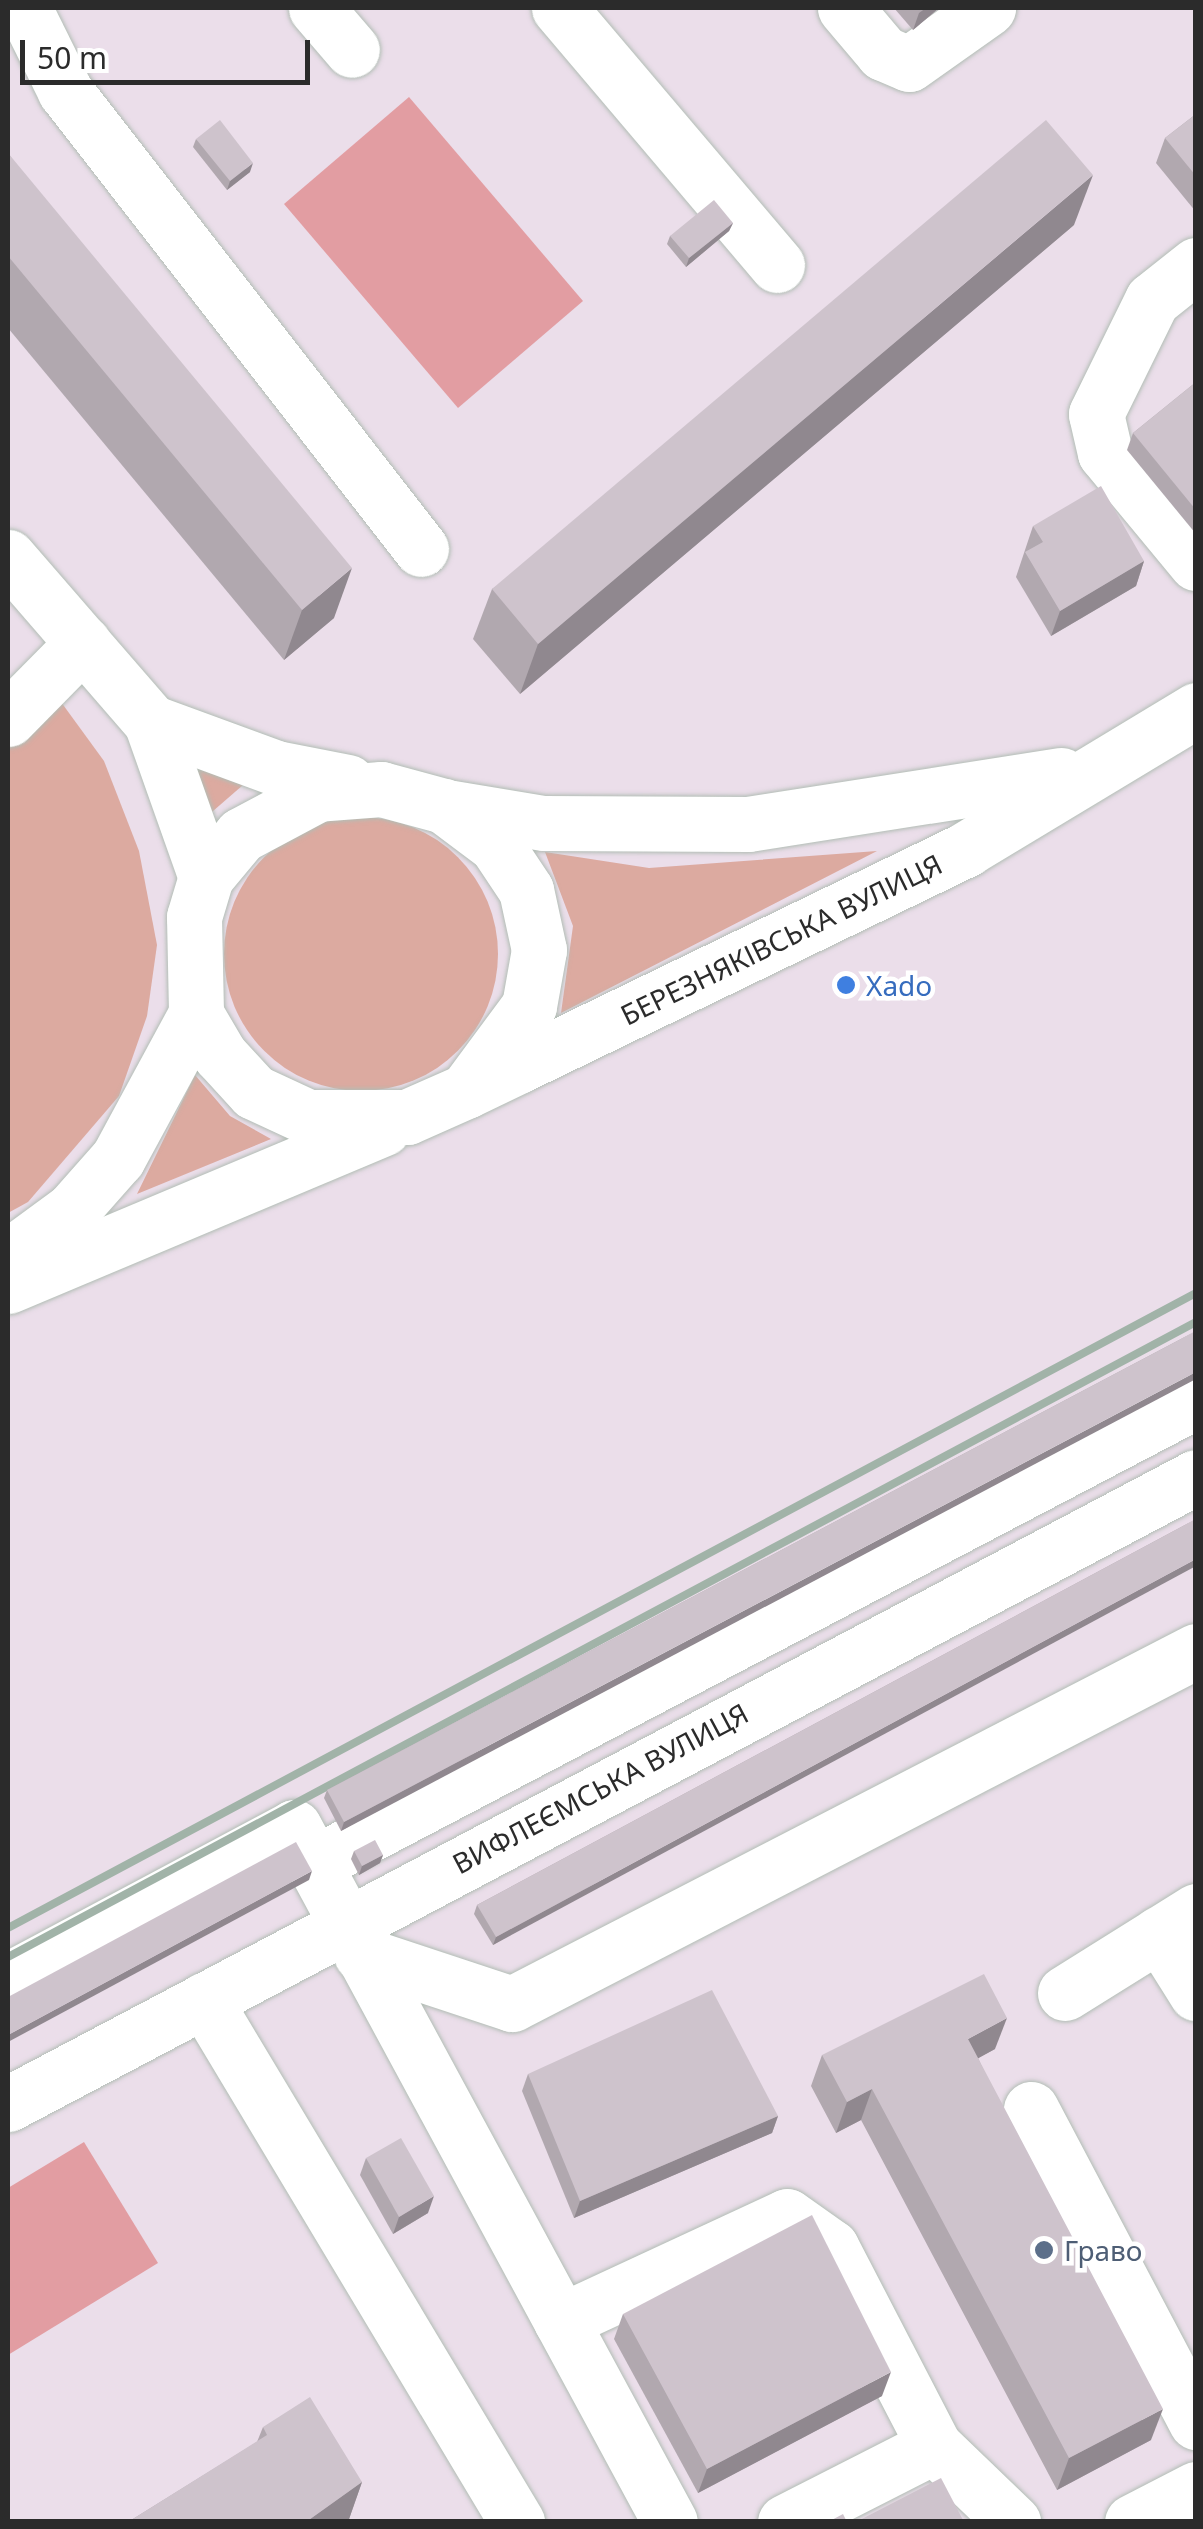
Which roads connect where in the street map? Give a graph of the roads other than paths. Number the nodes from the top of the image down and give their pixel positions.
1 (24, 8) edge
2 (316, 8) edge
3 (560, 8) edge
4 (845, 8) edge
5 (988, 8) edge
6 (352, 50) dead end
7 (1196, 265) edge
8 (777, 266) dead end
9 (421, 549) dead end
10 (8, 557) edge
11 (1196, 563) edge
12 (83, 643) junction
13 (1196, 710) edge
14 (8, 719) edge
15 (151, 722) junction
16 (1087, 770) junction
17 (381, 789) junction
18 (444, 806) junction
19 (206, 877) junction
20 (196, 1014) junction
21 (466, 1091) junction
22 (407, 1118) junction
23 (8, 1257) edge
24 (8, 1286) edge
25 (1196, 1401) edge
26 (1196, 1477) edge
27 (1196, 1651) edge
28 (313, 1864) junction
29 (1178, 1923) edge
30 (352, 1938) junction
31 (8, 1980) edge
32 (1196, 1993) edge
33 (1065, 1994) dead end
34 (204, 2000) junction
35 (8, 2104) edge
36 (1031, 2109) dead end
37 (561, 2321) junction
38 (1196, 2422) edge
39 (934, 2446) junction
40 (1196, 2489) edge
41 (517, 2522) edge
42 (670, 2522) edge
43 (785, 2522) edge
44 (1013, 2522) edge
45 (1132, 2522) edge

1 - 9 street
2 - 6 street
3 - 8 street
4 - 5 street
7 - 11 street
10 - 12 street
12 - 14 street
12 - 15 street
13 - 16 street, БЕРЕЗНЯКІВСЬКА ВУЛИЦЯ
15 - 17 street
15 - 19 street
16 - 18 street, БЕРЕЗНЯКІВСЬКА ВУЛИЦЯ
16 - 21 street, БЕРЕЗНЯКІВСЬКА ВУЛИЦЯ
17 - 18 street
17 - 19 street
18 - 21 street
19 - 20 street
20 - 22 street
20 - 23 street
21 - 22 street
22 - 24 street
25 - 28 street
26 - 30 street, ВИФЛЕЄМСЬКА ВУЛИЦЯ
27 - 30 street
28 - 30 street
28 - 31 street
29 - 32 street
29 - 33 street
30 - 34 street, ВИФЛЕЄМСЬКА ВУЛИЦЯ
30 - 37 street
34 - 35 street, ВИФЛЕЄМСЬКА ВУЛИЦЯ
34 - 41 street
36 - 38 street
37 - 39 street
37 - 42 street
39 - 43 street
39 - 44 street
40 - 45 street

